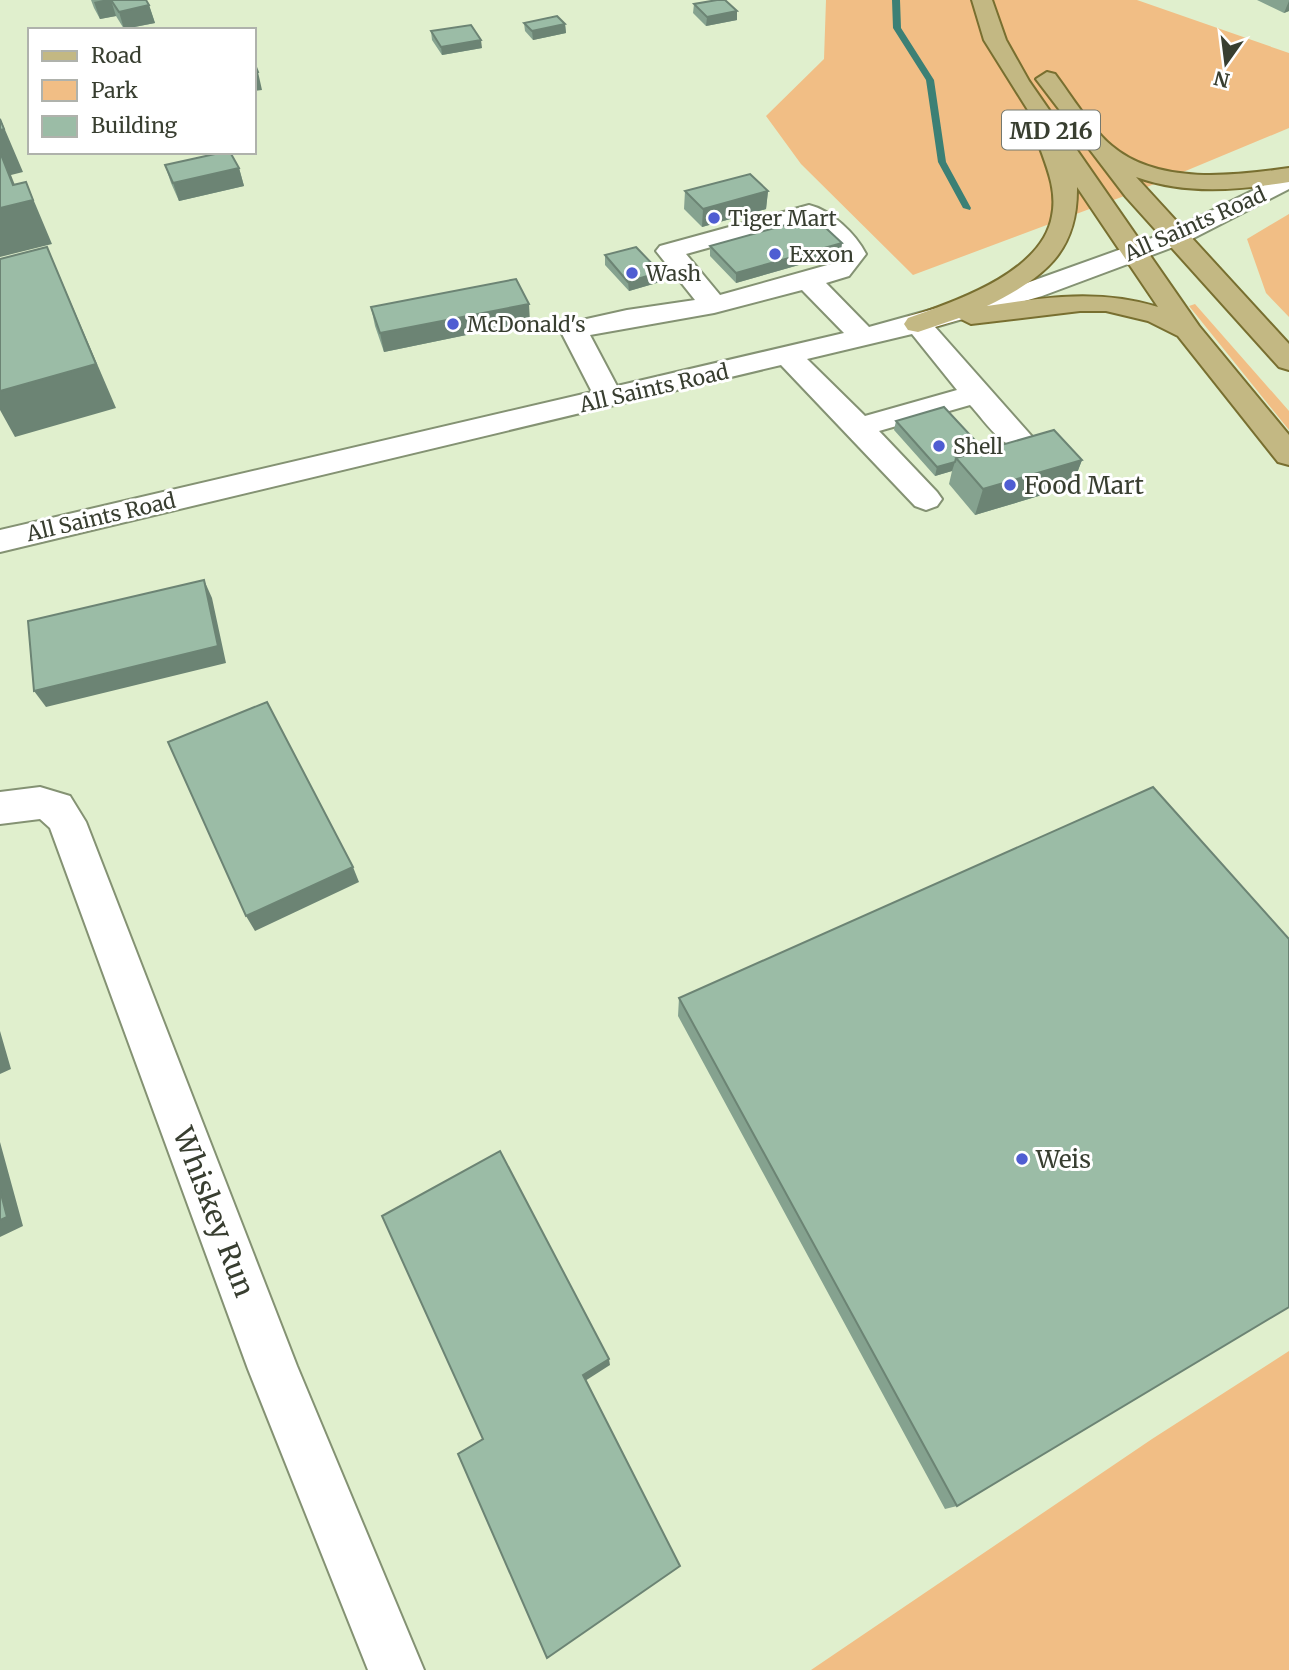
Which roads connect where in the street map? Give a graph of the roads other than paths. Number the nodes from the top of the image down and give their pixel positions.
1 (982, 0) edge
2 (998, 0) edge
3 (1015, 31) dead end
4 (1035, 62) dead end
5 (1018, 81) junction
6 (1101, 150) junction
7 (1289, 175) edge
8 (1289, 180) edge
9 (1175, 238) junction
10 (1134, 253) junction
11 (808, 280) junction
12 (713, 304) junction
13 (918, 324) junction
14 (1189, 332) junction
15 (864, 338) junction
16 (789, 357) junction
17 (1289, 361) edge
18 (976, 394) junction
19 (610, 399) junction
20 (859, 427) junction
21 (1021, 441) edge
22 (1289, 455) edge
23 (926, 499) dead end
24 (0, 541) edge
25 (0, 808) edge
26 (396, 1670) edge

1 - 5 main road, MD 216
2 - 3 main road
4 - 6 main road, MD 216
5 - 10 main road, MD 216
5 - 13 main road
6 - 7 main road
6 - 9 main road, MD 216
8 - 9 street, All Saints Road
9 - 10 street, All Saints Road
9 - 17 main road, MD 216
10 - 13 street, All Saints Road
10 - 14 main road, MD 216
11 - 12 street
11 - 12 street
11 - 15 street
12 - 19 street
13 - 14 main road
13 - 15 street, All Saints Road
13 - 18 street
14 - 22 main road, MD 216
15 - 16 street, All Saints Road
16 - 19 street, All Saints Road
16 - 20 street
18 - 20 street
18 - 21 street
19 - 24 street, All Saints Road
20 - 23 street
25 - 26 street, Whiskey Run

